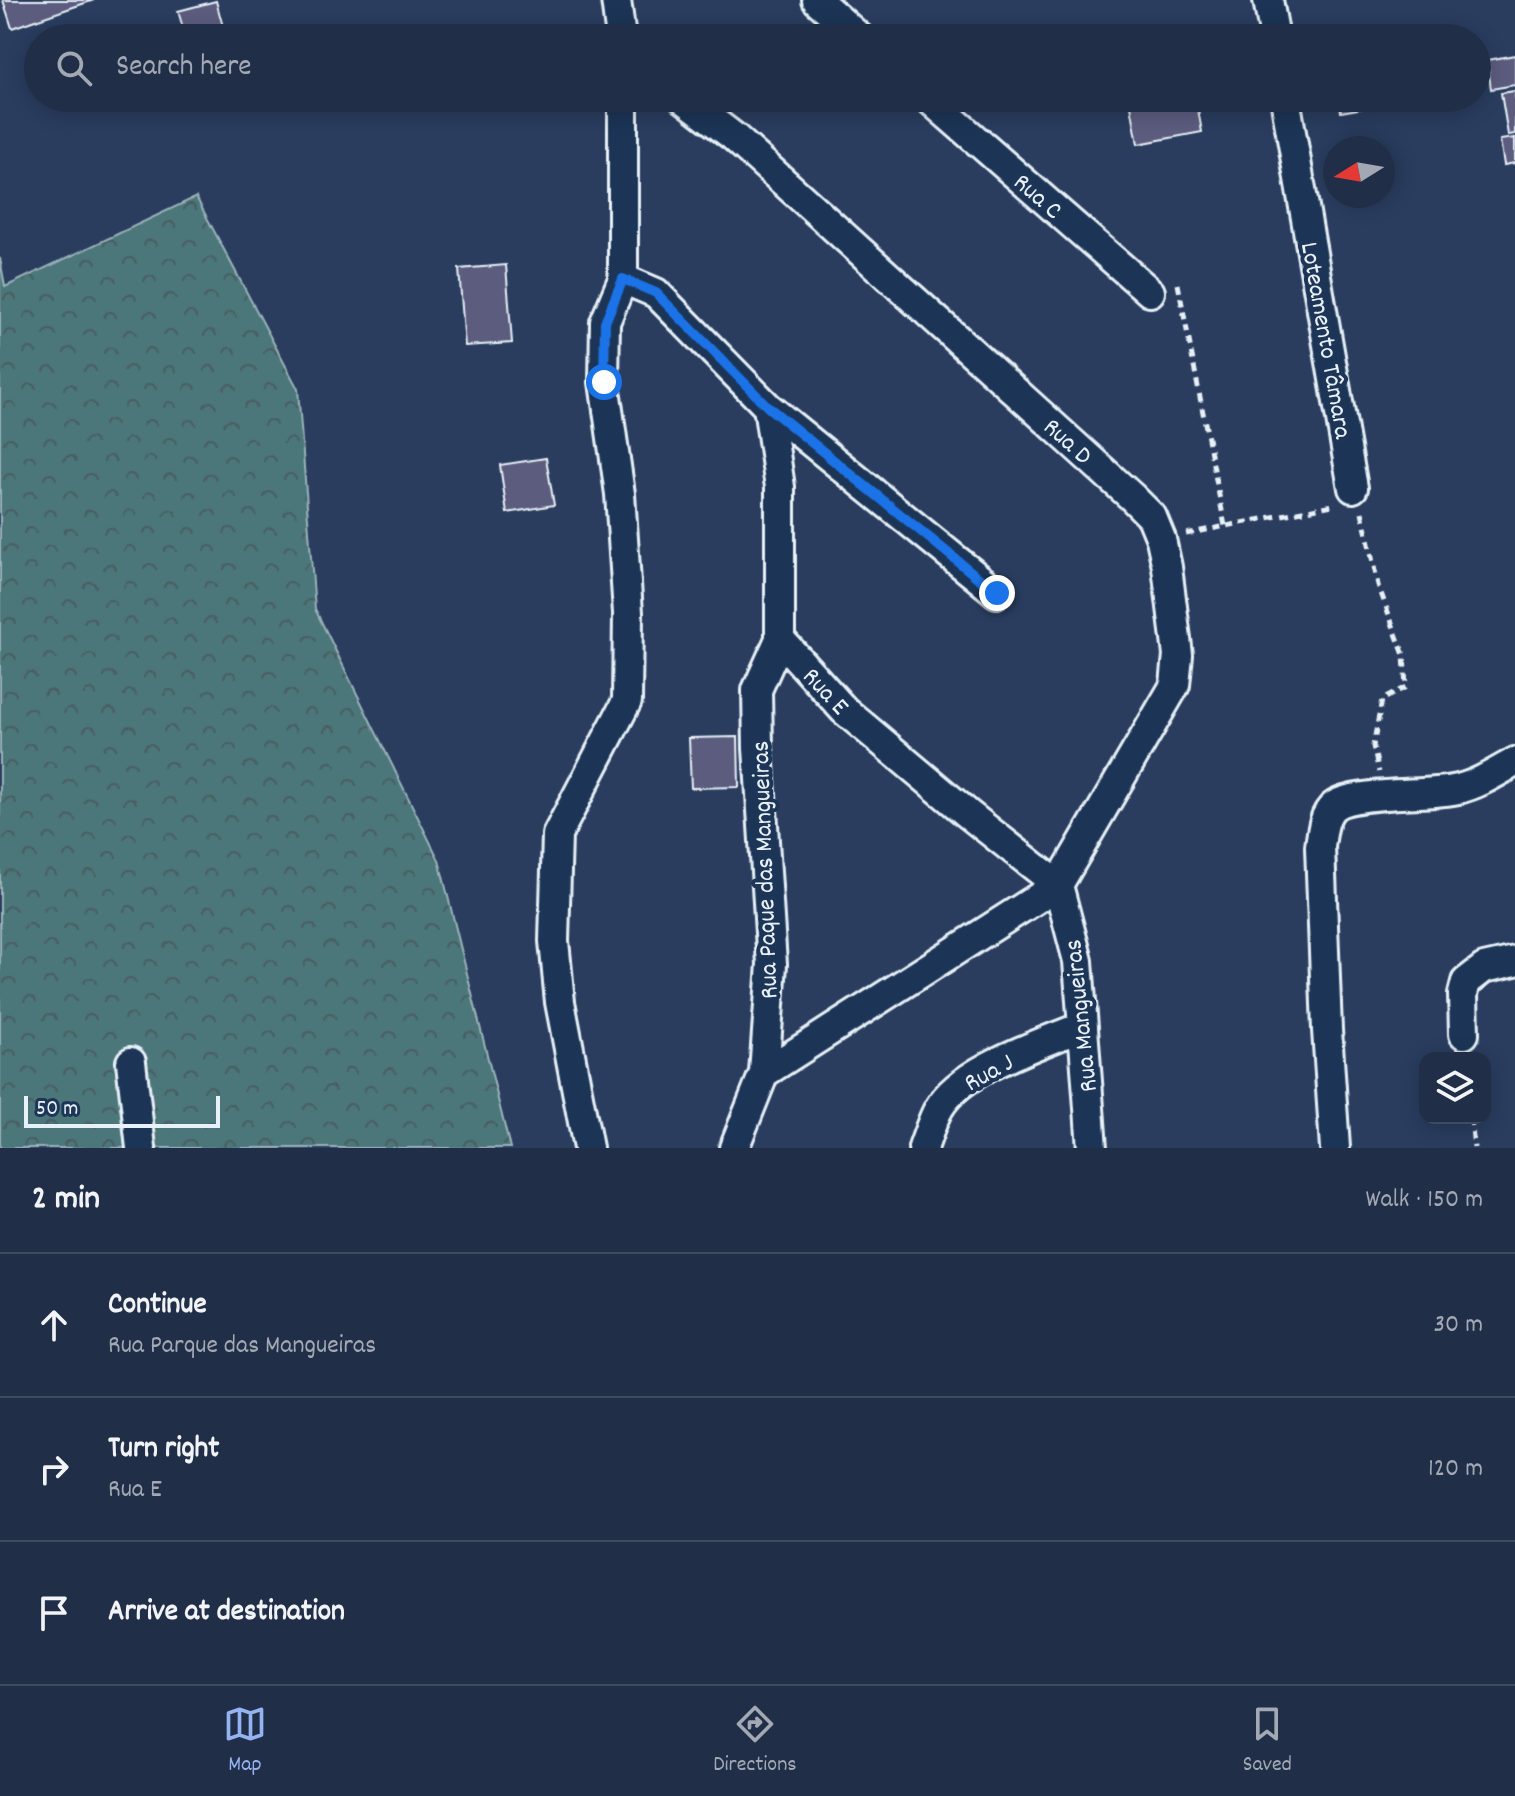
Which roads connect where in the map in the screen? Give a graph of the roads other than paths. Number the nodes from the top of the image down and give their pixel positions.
1 (616, 0) edge
2 (817, 0) edge
3 (1268, 0) edge
4 (619, 24) edge
5 (844, 24) edge
6 (1272, 24) edge
7 (623, 112) edge
8 (701, 112) edge
9 (944, 112) edge
10 (1288, 112) edge
11 (623, 279) junction
12 (1150, 292) road end
13 (768, 407) junction
14 (1356, 494) road end
15 (997, 593) dead end
16 (780, 639) junction
17 (1515, 762) edge
18 (1058, 885) junction
19 (1515, 961) edge
20 (1083, 1026) junction
21 (1464, 1034) dead end
22 (131, 1062) dead end
23 (764, 1073) junction
24 (141, 1148) edge
25 (588, 1148) edge
26 (734, 1148) edge
27 (923, 1148) edge
28 (1092, 1148) edge
29 (1335, 1148) edge

1 - 4 street
2 - 5 street
3 - 6 street
7 - 11 street
8 - 18 street, Rua D
9 - 12 street, Rua C
10 - 14 street, Loteamento Tâmara
11 - 13 street
11 - 25 street
13 - 15 street
13 - 16 street
16 - 18 street, Rua E
16 - 23 street, Rua Paque das Mangueiras
17 - 29 street
18 - 20 street, Rua Mangueiras
18 - 23 street
19 - 21 street
20 - 27 street, Rua J
20 - 28 street, Rua Mangueiras
22 - 24 street
23 - 26 street, Rua Paque das Mangueiras

